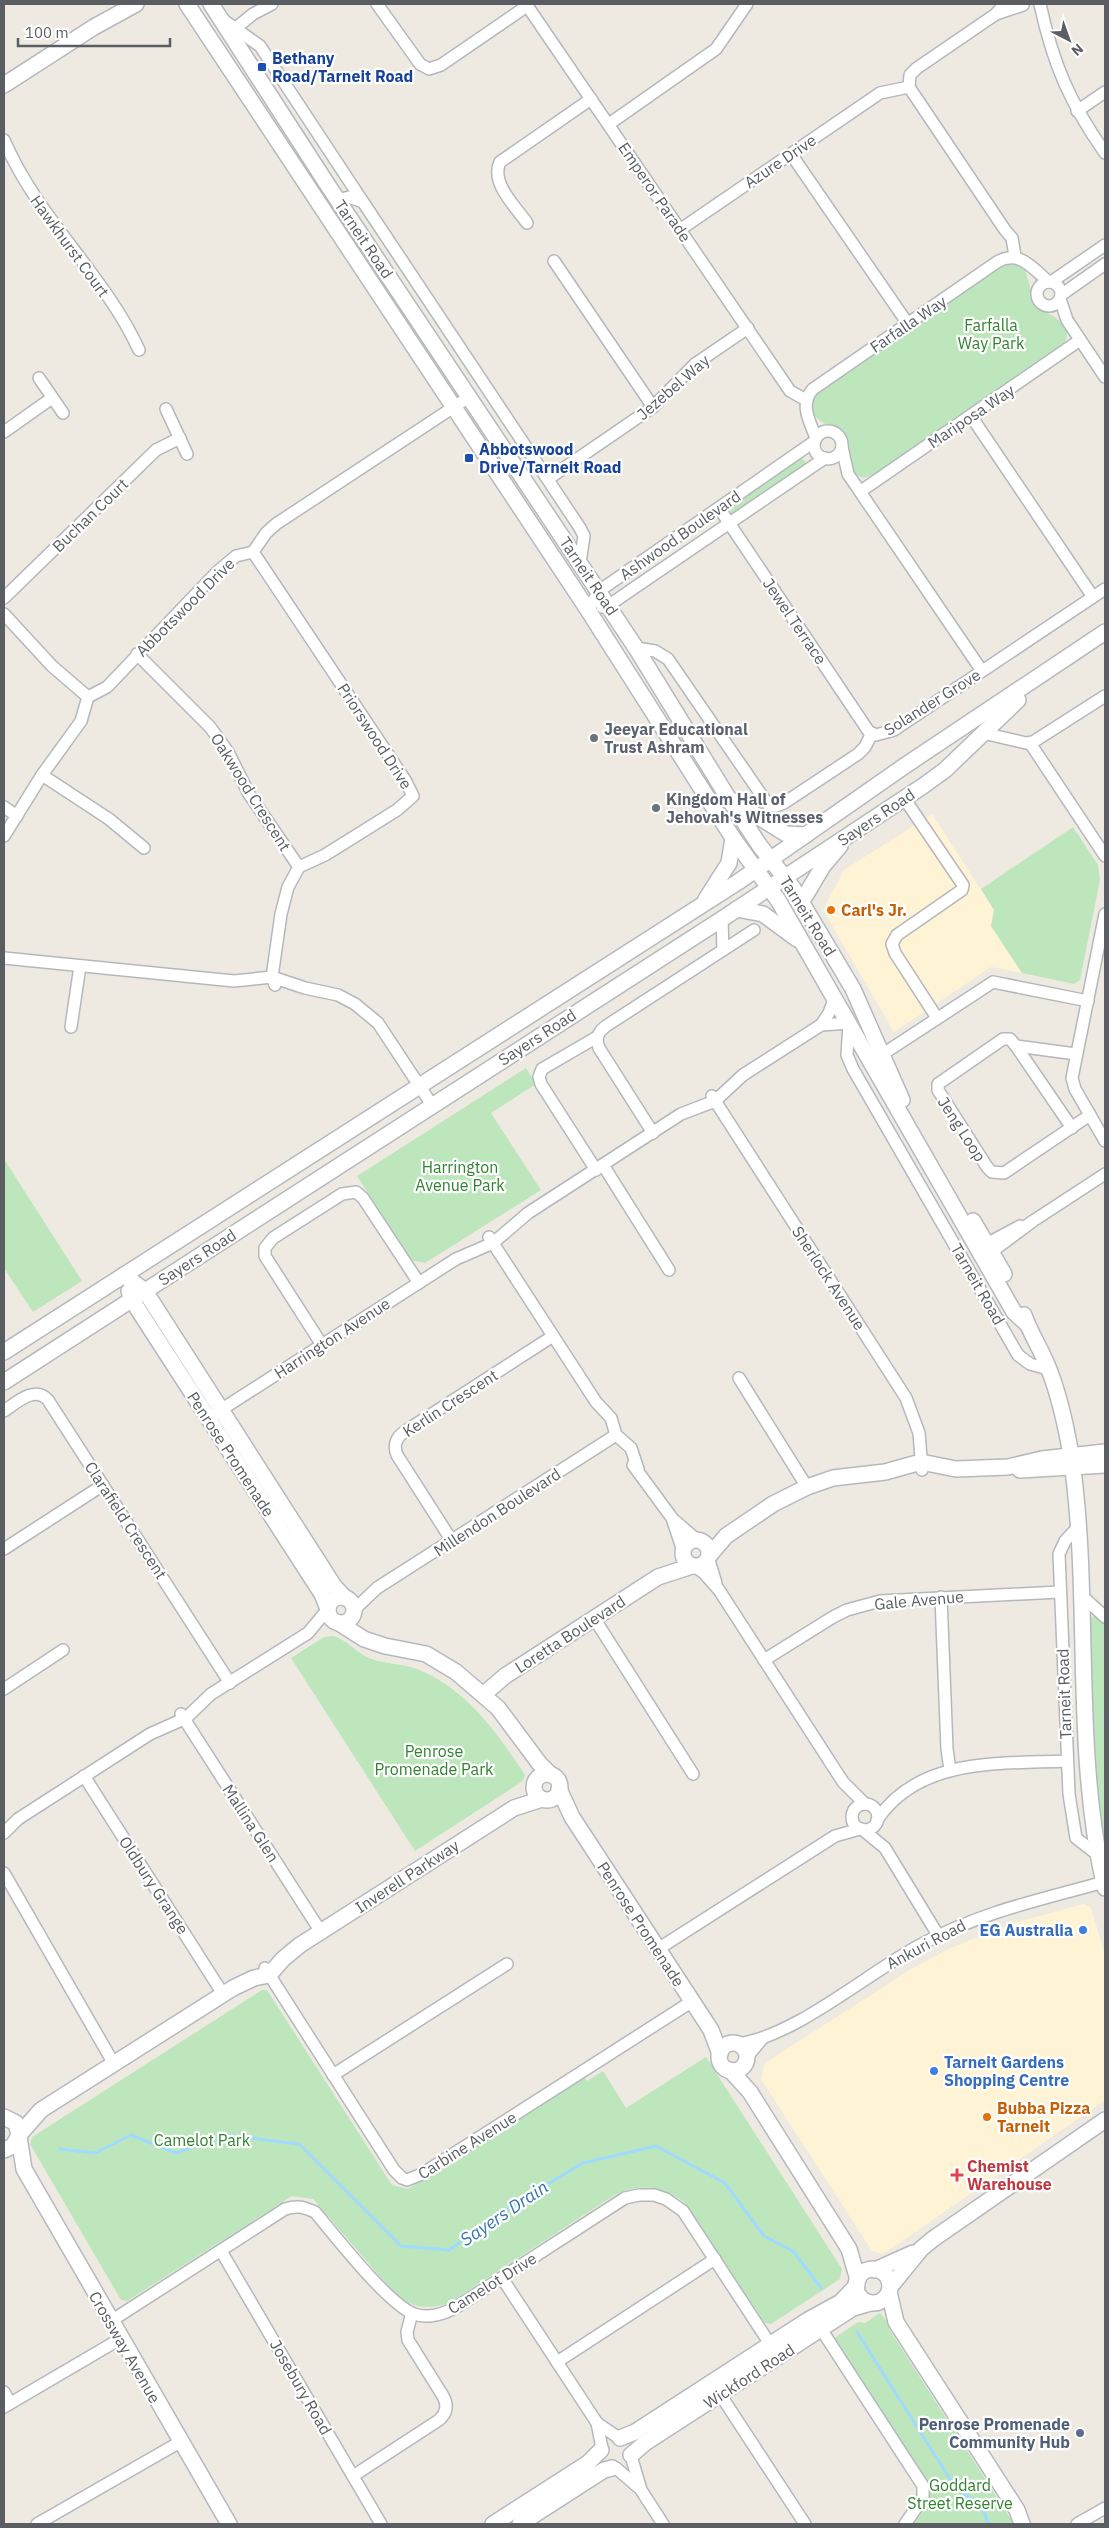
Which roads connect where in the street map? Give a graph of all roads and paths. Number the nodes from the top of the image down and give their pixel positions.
1 (125, 4) edge
2 (136, 4) edge
3 (187, 4) edge
4 (210, 4) edge
5 (272, 4) edge
6 (378, 4) edge
7 (747, 4) edge
8 (1004, 4) edge
9 (1025, 4) edge
10 (1040, 4) edge
11 (526, 5) edge
12 (996, 14) junction
13 (220, 18) junction
14 (1044, 26) junction
15 (94, 27) junction
16 (241, 31) junction
17 (908, 83) junction
18 (4, 85) edge
19 (1105, 92) edge
20 (591, 99) junction
21 (1077, 111) junction
22 (609, 124) junction
23 (4, 140) edge
24 (791, 154) junction
25 (1105, 154) edge
26 (338, 200) junction
27 (364, 202) junction
28 (527, 223) dead end
29 (681, 229) junction
30 (1105, 245) edge
31 (1011, 257) junction
32 (554, 261) dead end
33 (1105, 264) edge
34 (1030, 268) junction
35 (1050, 282) junction
36 (1037, 291) junction
37 (1061, 297) junction
38 (1047, 306) junction
39 (1067, 320) junction
40 (396, 322) junction
41 (908, 324) junction
42 (748, 328) junction
43 (1080, 340) junction
44 (139, 350) dead end
45 (1105, 377) edge
46 (39, 378) dead end
47 (469, 397) junction
48 (808, 397) junction
49 (52, 398) junction
50 (453, 407) junction
51 (653, 407) junction
52 (166, 409) dead end
53 (63, 413) dead end
54 (808, 415) junction
55 (971, 416) junction
56 (4, 432) edge
57 (832, 432) junction
58 (180, 438) junction
59 (816, 440) junction
60 (842, 447) junction
61 (187, 454) dead end
62 (825, 458) junction
63 (848, 474) junction
64 (548, 479) junction
65 (861, 492) junction
66 (719, 508) junction
67 (730, 523) junction
68 (253, 552) junction
69 (580, 562) junction
70 (1105, 589) edge
71 (599, 591) junction
72 (1093, 597) junction
73 (4, 598) edge
74 (608, 606) junction
75 (588, 610) junction
76 (4, 614) edge
77 (1105, 632) edge
78 (636, 648) junction
79 (137, 654) junction
80 (1052, 669) junction
81 (982, 671) junction
82 (1105, 696) edge
83 (88, 697) junction
84 (983, 733) junction
85 (872, 734) junction
86 (1030, 743) junction
87 (42, 775) junction
88 (727, 796) junction
89 (904, 798) junction
90 (4, 807) edge
91 (17, 816) junction
92 (806, 835) junction
93 (849, 835) junction
94 (4, 836) edge
95 (733, 838) junction
96 (144, 848) dead end
97 (1105, 856) edge
98 (770, 858) junction
99 (299, 867) junction
100 (755, 870) junction
101 (785, 877) junction
102 (770, 888) junction
103 (801, 903) junction
104 (702, 904) junction
105 (737, 909) junction
106 (1105, 914) edge
107 (722, 919) junction
108 (754, 930) dead end
109 (1104, 934) edge
110 (803, 943) junction
111 (723, 950) junction
112 (4, 958) edge
113 (80, 966) junction
114 (275, 980) junction
115 (835, 997) junction
116 (1088, 1000) junction
117 (937, 1018) junction
118 (849, 1023) junction
119 (821, 1025) junction
120 (71, 1027) dead end
121 (597, 1037) junction
122 (1016, 1046) junction
123 (882, 1054) junction
124 (1076, 1054) junction
125 (420, 1086) junction
126 (713, 1098) junction
127 (432, 1105) junction
128 (1090, 1115) junction
129 (1072, 1128) junction
130 (654, 1132) junction
131 (1105, 1141) edge
132 (924, 1152) junction
133 (600, 1167) junction
134 (1105, 1174) edge
135 (491, 1240) junction
136 (985, 1251) junction
137 (669, 1270) dead end
138 (124, 1275) junction
139 (418, 1283) junction
140 (145, 1291) junction
141 (132, 1300) junction
142 (553, 1336) junction
143 (322, 1345) junction
144 (4, 1352) edge
145 (1048, 1369) junction
146 (739, 1378) dead end
147 (4, 1382) edge
148 (4, 1411) edge
149 (214, 1414) junction
150 (614, 1437) junction
151 (1105, 1452) edge
152 (1071, 1461) junction
153 (1105, 1465) edge
154 (922, 1466) junction
155 (103, 1485) junction
156 (806, 1487) junction
157 (672, 1518) junction
158 (736, 1528) junction
159 (1077, 1528) junction
160 (697, 1540) junction
161 (452, 1541) junction
162 (4, 1549) edge
163 (683, 1551) junction
164 (709, 1556) junction
165 (693, 1566) junction
166 (658, 1578) junction
167 (719, 1590) junction
168 (1059, 1592) junction
169 (1081, 1595) junction
170 (941, 1597) junction
171 (350, 1605) junction
172 (328, 1609) junction
173 (1105, 1617) edge
174 (594, 1618) junction
175 (338, 1622) junction
176 (308, 1633) junction
177 (372, 1640) junction
178 (63, 1650) dead end
179 (764, 1660) junction
180 (230, 1683) junction
181 (4, 1688) edge
182 (484, 1694) junction
183 (183, 1716) junction
184 (529, 1751) junction
185 (1067, 1761) junction
186 (950, 1770) junction
187 (551, 1774) junction
188 (693, 1774) dead end
189 (84, 1776) junction
190 (843, 1782) junction
191 (534, 1784) junction
192 (560, 1789) junction
193 (895, 1798) junction
194 (544, 1799) junction
195 (866, 1804) junction
196 (514, 1808) junction
197 (852, 1815) junction
198 (572, 1817) junction
199 (18, 1819) junction
200 (877, 1821) junction
201 (4, 1823) edge
202 (861, 1829) junction
203 (4, 1833) edge
204 (835, 1836) junction
205 (885, 1848) junction
206 (1098, 1855) junction
207 (4, 1873) edge
208 (1104, 1885) edge
209 (321, 1932) junction
210 (938, 1935) junction
211 (658, 1950) junction
212 (507, 1964) dead end
213 (267, 1971) junction
214 (228, 1991) junction
215 (691, 2002) junction
216 (711, 2030) junction
217 (762, 2039) junction
218 (736, 2044) junction
219 (720, 2054) junction
220 (746, 2060) junction
221 (114, 2064) junction
222 (730, 2070) junction
223 (333, 2075) junction
224 (750, 2092) junction
225 (42, 2110) junction
226 (5, 2116) edge
227 (1105, 2120) edge
228 (19, 2136) junction
229 (4, 2151) edge
230 (24, 2169) junction
231 (849, 2248) junction
232 (921, 2248) junction
233 (221, 2251) junction
234 (715, 2259) junction
235 (875, 2270) junction
236 (502, 2278) junction
237 (857, 2283) junction
238 (889, 2290) junction
239 (870, 2303) junction
240 (412, 2314) junction
241 (111, 2321) junction
242 (896, 2322) junction
243 (821, 2329) junction
244 (120, 2339) junction
245 (770, 2344) junction
246 (557, 2362) junction
247 (716, 2388) junction
248 (4, 2392) edge
249 (7, 2405) edge
250 (597, 2423) junction
251 (619, 2438) junction
252 (180, 2442) junction
253 (602, 2449) junction
254 (631, 2456) junction
255 (614, 2468) junction
256 (352, 2476) junction
257 (641, 2490) junction
258 (1105, 2508) edge
259 (1020, 2517) edge
260 (516, 2521) edge
261 (37, 2524) edge
262 (229, 2524) edge
263 (381, 2524) edge
264 (493, 2524) edge
265 (663, 2524) edge
266 (805, 2524) edge
267 (905, 2524) edge
268 (1033, 2524) edge
269 (1078, 2524) edge

1 - 15 main road
2 - 15 main road
3 - 40 main road, Tarneit Road
4 - 13 main road, Tarneit Road
5 - 16 street
6 - 11 street
7 - 22 street
8 - 12 street
9 - 12 street
9 - 14 street
10 - 14 street
11 - 20 street, Emperor Parade
12 - 17 street
13 - 16 street, Tarneit Road
13 - 26 main road, Tarneit Road
14 - 21 street
15 - 18 main road
16 - 27 street, Tarneit Road
17 - 24 street, Azure Drive
17 - 31 street
19 - 21 street
20 - 22 street, Emperor Parade
20 - 28 street
21 - 25 street
22 - 29 street, Emperor Parade
23 - 44 street, Hawkhurst Court
24 - 29 street, Azure Drive
24 - 41 street
26 - 27 street
26 - 40 main road
26 - 47 main road, Tarneit Road
27 - 64 street, Tarneit Road
29 - 42 street, Emperor Parade
30 - 35 street
31 - 34 street
31 - 41 street, Farfalla Way
32 - 51 street
33 - 37 street
34 - 35 street
34 - 36 street
35 - 36 street
35 - 37 street
36 - 38 street
37 - 38 street
37 - 39 street
38 - 39 street
39 - 43 street
40 - 50 main road, Tarneit Road
41 - 48 street, Farfalla Way
42 - 48 street, Emperor Parade
42 - 51 street, Jezebel Way
43 - 45 street
43 - 55 street, Mariposa Way
46 - 49 street
47 - 50 street, Abbotswood Drive
47 - 69 main road, Tarneit Road
48 - 54 street
49 - 53 street
49 - 56 street
50 - 68 street, Abbotswood Drive
50 - 75 main road, Tarneit Road
51 - 64 street, Jezebel Way
52 - 58 street
54 - 57 street
54 - 59 street
55 - 65 street, Mariposa Way
55 - 72 street
57 - 59 street
57 - 60 street
58 - 61 street
58 - 73 street, Buchan Court
59 - 62 street
59 - 66 street, Ashwood Boulevard
60 - 62 street
60 - 63 street
62 - 63 street
62 - 67 street, Ashwood Boulevard
63 - 65 street
64 - 69 street, Tarneit Road
65 - 81 street
66 - 67 street, Jewel Terrace
66 - 71 street, Ashwood Boulevard
67 - 74 street, Ashwood Boulevard
67 - 85 street, Jewel Terrace
68 - 79 street, Abbotswood Drive
68 - 99 street, Priorswood Drive
69 - 71 main road, Tarneit Road
70 - 72 street, Solander Grove
71 - 74 main road, Tarneit Road
71 - 75 street, Ashwood Boulevard
72 - 81 street, Solander Grove
74 - 75 street, Ashwood Boulevard
74 - 78 main road, Tarneit Road
75 - 95 main road, Tarneit Road
76 - 83 street
77 - 80 main road, Sayers Road
78 - 85 street, Solander Grove
78 - 88 main road, Tarneit Road
79 - 83 street, Abbotswood Drive
79 - 99 street, Oakwood Crescent
80 - 84 main road, Sayers Road
80 - 92 main road, Sayers Road
81 - 85 street, Solander Grove
82 - 86 street
83 - 87 street
84 - 86 street
84 - 89 main road, Sayers Road
86 - 97 street
87 - 91 street
87 - 96 street
88 - 92 main road
88 - 98 main road, Tarneit Road
89 - 93 main road, Sayers Road
89 - 117 street
90 - 91 street
91 - 94 street
92 - 98 main road, Sayers Road
93 - 101 main road, Sayers Road
93 - 103 main road
95 - 100 main road, Tarneit Road
95 - 104 main road
98 - 100 main road, Sayers Road
98 - 101 main road, Tarneit Road
99 - 114 street
100 - 102 main road, Tarneit Road
100 - 104 main road, Sayers Road
101 - 102 main road, Sayers Road
101 - 103 main road, Tarneit Road
102 - 105 main road, Sayers Road
102 - 110 main road, Tarneit Road
103 - 123 main road, Tarneit Road
104 - 125 main road, Sayers Road
105 - 107 main road, Sayers Road
105 - 110 main road
106 - 109 street
107 - 111 street
107 - 127 main road, Sayers Road
108 - 111 street
109 - 116 street
110 - 115 main road, Tarneit Road
111 - 121 street
112 - 113 street
113 - 114 street
113 - 120 street
114 - 125 street
115 - 118 main road, Tarneit Road
115 - 119 street, Harrington Avenue
116 - 117 street
116 - 124 street
117 - 123 street
118 - 119 street, Harrington Avenue
118 - 132 main road, Tarneit Road
118 - 145 street, Tarneit Road
119 - 126 street, Harrington Avenue
121 - 130 street
121 - 133 street
122 - 124 street, Jeng Loop
122 - 129 street
122 - 129 street, Jeng Loop
123 - 132 main road, Tarneit Road
124 - 128 street
125 - 127 street
125 - 138 main road, Sayers Road
126 - 130 street, Harrington Avenue
126 - 154 street, Sherlock Avenue
127 - 140 main road, Sayers Road
128 - 129 street, Jeng Loop
128 - 131 street
130 - 133 street, Harrington Avenue
132 - 136 main road, Tarneit Road
133 - 135 street, Harrington Avenue
133 - 137 street
134 - 136 street
135 - 139 street, Harrington Avenue
135 - 142 street
136 - 145 main road, Tarneit Road
138 - 140 main road
138 - 141 main road, Penrose Promenade
138 - 144 main road, Sayers Road
139 - 143 street, Harrington Avenue
139 - 143 street
140 - 141 main road, Sayers Road
140 - 149 main road, Penrose Promenade
141 - 147 main road, Sayers Road
141 - 149 main road, Penrose Promenade
142 - 150 street
142 - 161 street, Kerlin Crescent
143 - 149 street, Harrington Avenue
145 - 152 main road, Tarneit Road
146 - 156 street
148 - 155 street, Clarafield Crescent
149 - 171 main road, Penrose Promenade
149 - 172 main road, Penrose Promenade
150 - 157 street
150 - 161 street, Millendon Boulevard
151 - 152 main road
152 - 153 main road
152 - 154 main road
152 - 159 main road, Tarneit Road
154 - 156 main road
155 - 162 street
155 - 180 street, Clarafield Crescent
156 - 158 main road
157 - 160 street
157 - 163 street
158 - 160 main road
158 - 164 main road
159 - 168 street, Tarneit Road
159 - 169 main road, Tarneit Road
160 - 163 main road
160 - 164 main road
161 - 171 street, Millendon Boulevard
163 - 165 main road
163 - 166 main road, Loretta Boulevard
164 - 165 main road
164 - 167 street
165 - 166 main road, Loretta Boulevard
165 - 167 street
166 - 174 main road, Loretta Boulevard
167 - 179 street
168 - 170 street, Gale Avenue
168 - 185 street, Tarneit Road
169 - 173 street
169 - 206 main road, Tarneit Road
170 - 179 street, Gale Avenue
170 - 186 street
171 - 172 main road
171 - 175 main road
171 - 177 main road, Penrose Promenade
172 - 175 main road
172 - 176 street
174 - 182 main road, Loretta Boulevard
174 - 188 street
175 - 176 street
175 - 177 main road, Penrose Promenade
176 - 180 street
177 - 182 main road, Penrose Promenade
178 - 181 street
179 - 190 street
180 - 183 street
182 - 184 main road, Penrose Promenade
183 - 189 street
183 - 209 street, Mallina Glen
184 - 187 main road, Penrose Promenade
184 - 191 main road, Penrose Promenade
185 - 186 street
185 - 206 street, Tarneit Road
186 - 193 street
187 - 191 main road
187 - 192 main road
189 - 199 street
189 - 214 street, Oldbury Grange
190 - 195 street
190 - 197 street
191 - 194 main road
191 - 196 main road, Inverell Parkway
192 - 194 main road
192 - 198 main road, Penrose Promenade
193 - 195 street
193 - 200 street
194 - 196 main road, Inverell Parkway
194 - 198 main road, Penrose Promenade
195 - 197 street
195 - 200 street
196 - 209 main road, Inverell Parkway
197 - 202 street
197 - 204 street
198 - 211 main road, Penrose Promenade
199 - 201 street
199 - 203 street
200 - 202 street
200 - 205 street
202 - 204 street
202 - 205 street
204 - 211 street
205 - 210 street
206 - 208 main road, Tarneit Road
207 - 221 street
208 - 210 street, Ankuri Road
209 - 213 main road, Inverell Parkway
210 - 217 street, Ankuri Road
211 - 215 main road, Penrose Promenade
212 - 223 street
213 - 214 main road
213 - 223 street, Carbine Avenue
214 - 221 main road
215 - 216 main road, Penrose Promenade
215 - 223 street, Carbine Avenue
216 - 218 main road, Penrose Promenade
216 - 219 main road, Penrose Promenade
217 - 218 street, Ankuri Road
217 - 220 street, Ankuri Road
218 - 219 main road
218 - 220 main road
219 - 222 main road
220 - 222 main road
220 - 224 main road
221 - 225 main road
222 - 224 main road
224 - 231 main road
225 - 226 main road
225 - 228 main road
226 - 228 main road
227 - 232 main road
228 - 229 main road
228 - 230 main road, Crossway Avenue
229 - 230 main road, Crossway Avenue
230 - 241 main road, Crossway Avenue
231 - 235 main road
231 - 237 main road
232 - 235 main road
232 - 238 main road
233 - 240 street
233 - 241 street
233 - 256 street, Josebury Road
234 - 236 street, Camelot Drive
234 - 245 street, Camelot Drive
234 - 246 street
235 - 237 main road
235 - 238 main road
236 - 240 street, Camelot Drive
236 - 246 street
237 - 239 main road
237 - 245 main road, Wickford Road
238 - 239 main road
238 - 242 main road
239 - 242 main road
239 - 243 main road, Wickford Road
240 - 256 street
241 - 244 main road, Crossway Avenue
242 - 259 main road
243 - 247 main road, Wickford Road
243 - 267 street
244 - 249 street
244 - 252 main road, Crossway Avenue
245 - 247 main road, Wickford Road
246 - 250 street
247 - 251 main road, Wickford Road
247 - 254 main road, Wickford Road
247 - 266 street
248 - 249 street
250 - 251 street
250 - 253 street
251 - 253 main road
251 - 254 main road
252 - 261 street
252 - 262 main road, Crossway Avenue
253 - 255 main road
253 - 260 main road
254 - 255 main road
254 - 257 street
255 - 257 street
255 - 260 main road
256 - 263 street, Josebury Road
257 - 265 street
258 - 269 street
259 - 268 main road
260 - 264 main road

